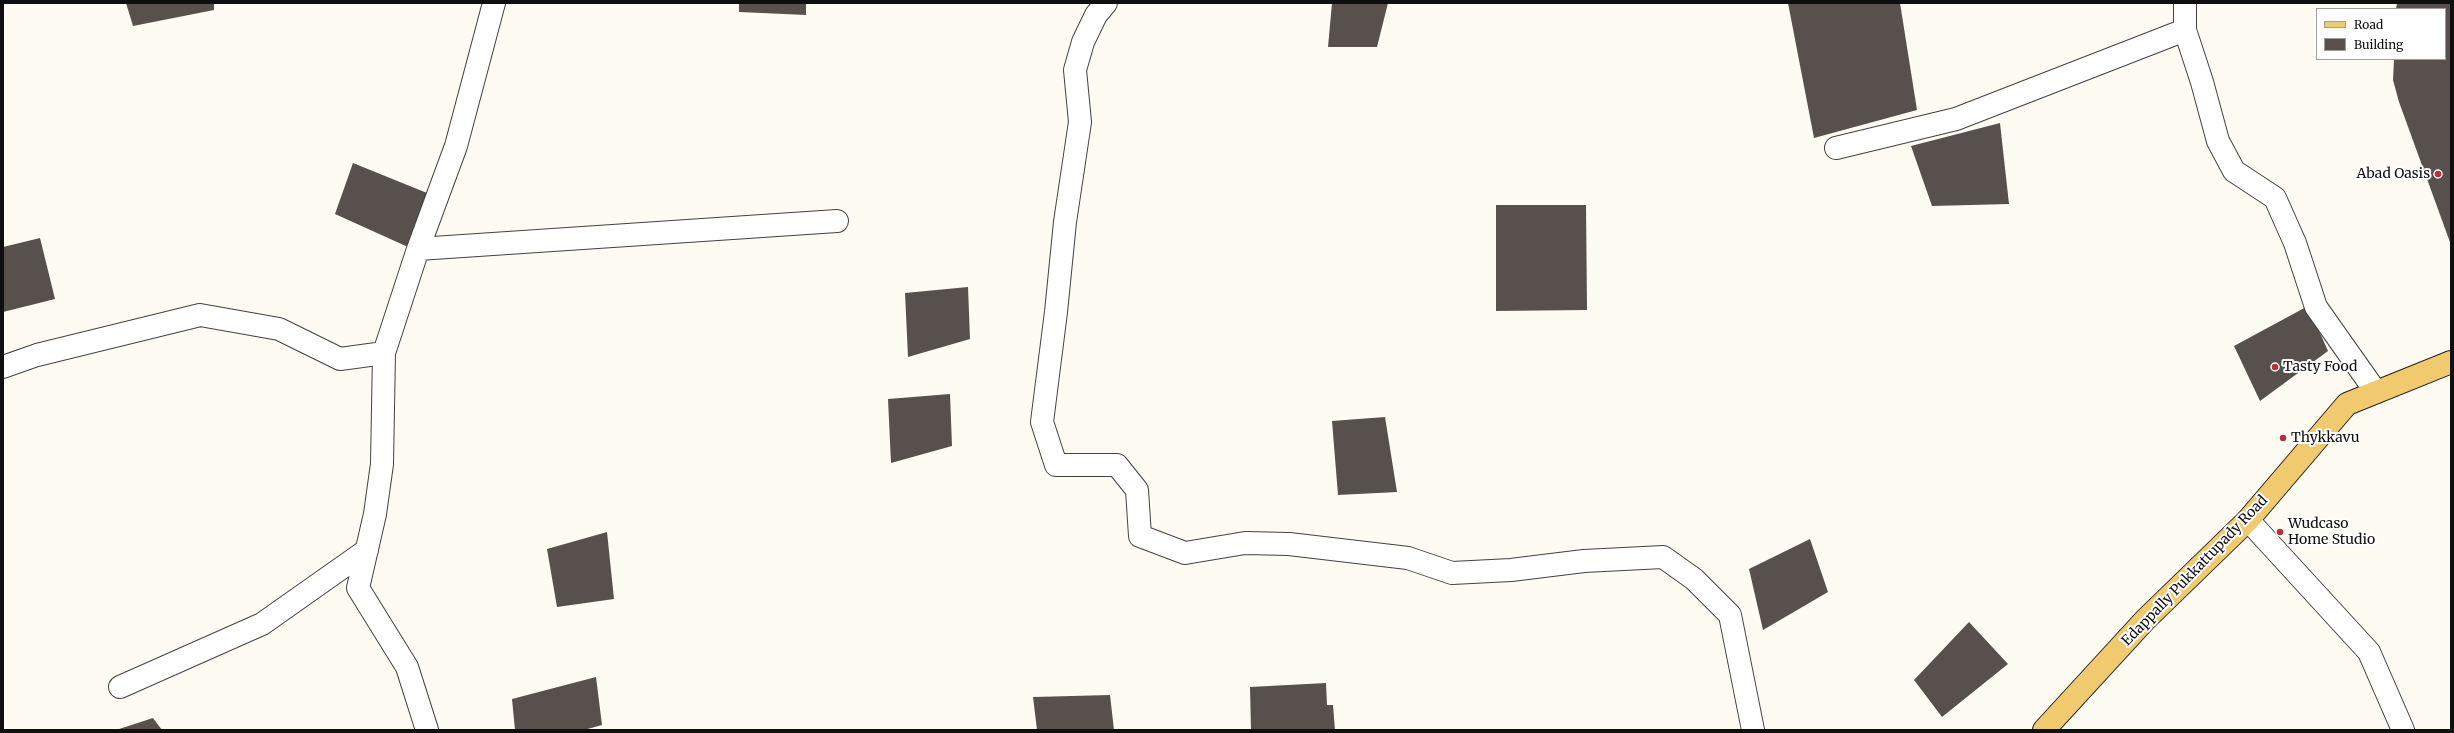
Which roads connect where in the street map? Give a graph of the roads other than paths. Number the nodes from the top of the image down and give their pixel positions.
1 (494, 3) edge
2 (1106, 3) edge
3 (2185, 3) edge
4 (2185, 30) junction
5 (1836, 148) dead end
6 (837, 221) dead end
7 (418, 249) junction
8 (384, 354) junction
9 (2451, 362) edge
10 (3, 367) edge
11 (2376, 392) junction
12 (2248, 520) junction
13 (367, 550) junction
14 (120, 687) dead end
15 (427, 730) edge
16 (1753, 730) edge
17 (2044, 730) edge
18 (2403, 730) edge

1 - 7 street
2 - 16 street
3 - 4 street
4 - 5 street
4 - 11 street
6 - 7 street
7 - 8 street
8 - 10 street
8 - 13 street
9 - 11 main road, Edappally Pukkattupady Road
11 - 12 main road, Edappally Pukkattupady Road
12 - 17 main road, Edappally Pukkattupady Road
12 - 18 street
13 - 14 street
13 - 15 street

